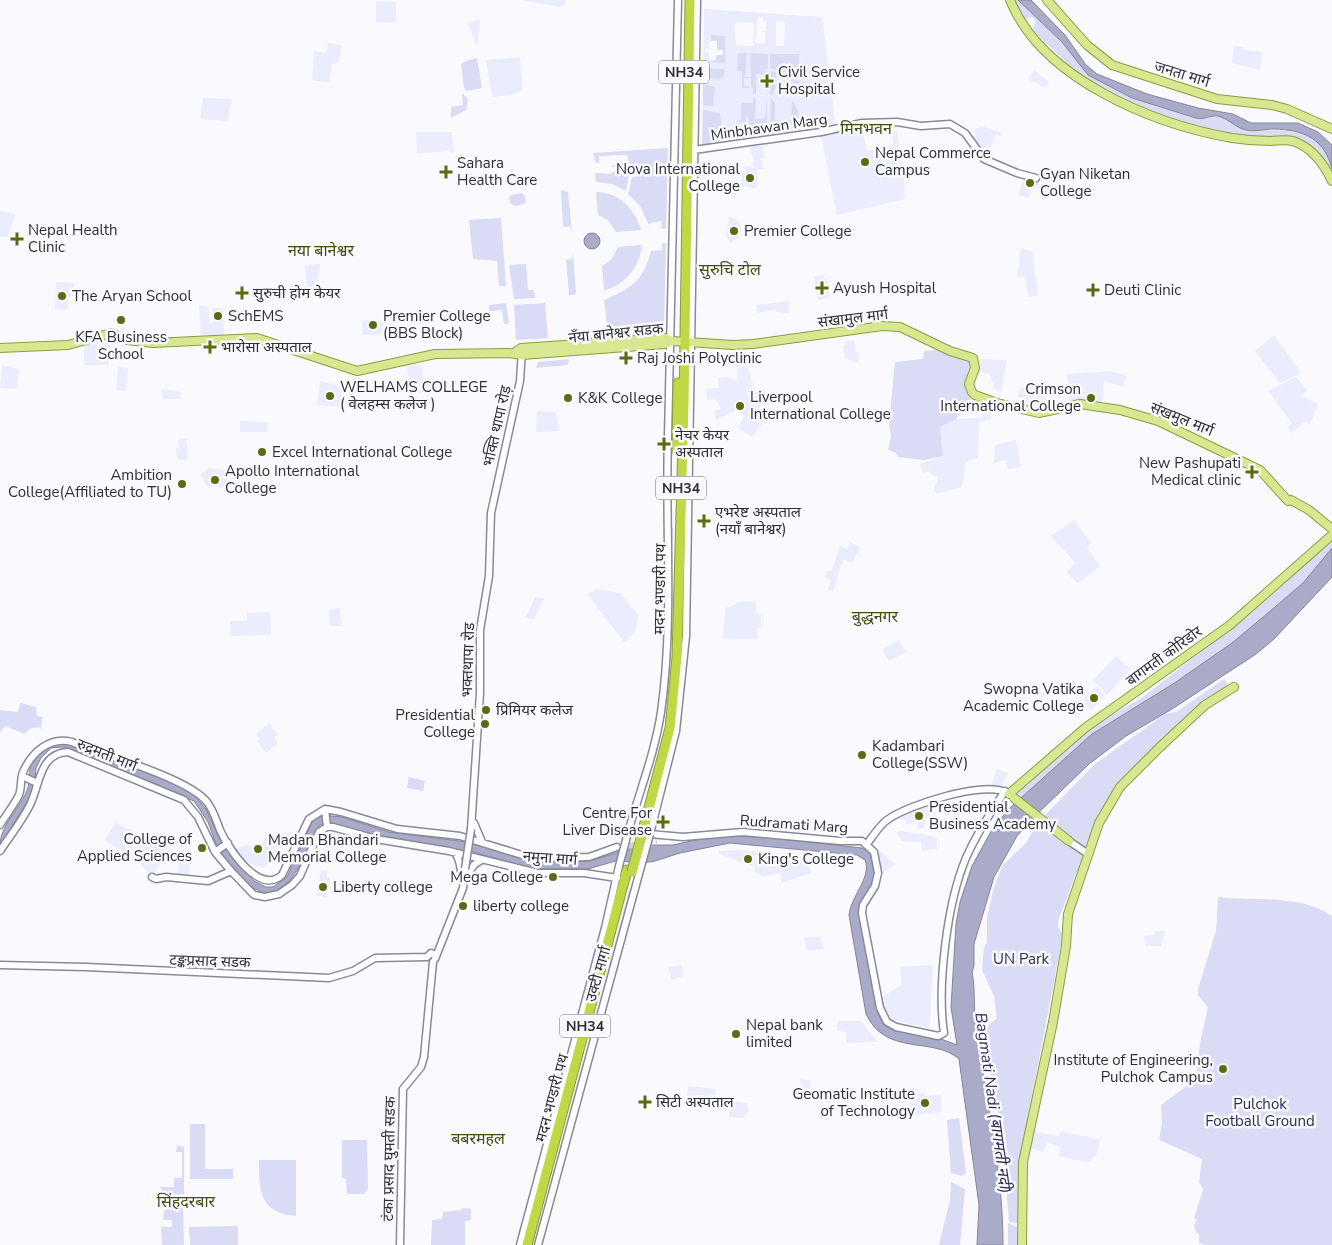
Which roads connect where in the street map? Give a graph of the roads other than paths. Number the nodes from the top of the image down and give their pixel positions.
1 (678, 0) edge
2 (685, 0) edge
3 (690, 0) edge
4 (697, 0) edge
5 (1010, 0) edge
6 (1047, 0) edge
7 (683, 78) junction
8 (689, 106) junction
9 (1332, 129) edge
10 (694, 150) junction
11 (1036, 178) dead end
12 (1332, 181) edge
13 (683, 238) junction
14 (681, 341) junction
15 (0, 348) edge
16 (519, 352) junction
17 (1068, 407) joint
18 (496, 492) joint
19 (1332, 529) edge
20 (1332, 535) edge
21 (1234, 688) dead end
22 (24, 776) junction
23 (37, 782) junction
24 (1009, 795) junction
25 (325, 811) junction
26 (473, 817) junction
27 (0, 825) edge
28 (327, 825) junction
29 (640, 833) junction
30 (460, 836) junction
31 (668, 837) junction
32 (1069, 841) joint
33 (482, 842) junction
34 (657, 842) tunnel mouth
35 (228, 843) junction
36 (868, 844) junction
37 (617, 847) tunnel mouth
38 (0, 851) edge
39 (215, 852) junction
40 (455, 853) junction
41 (1088, 854) junction
42 (481, 860) junction
43 (231, 871) junction
44 (629, 871) junction
45 (152, 877) dead end
46 (617, 878) junction
47 (464, 880) junction
48 (632, 883) junction
49 (434, 959) junction
50 (0, 966) edge
51 (400, 1245) edge
52 (520, 1245) edge
53 (527, 1245) edge
54 (532, 1245) edge
55 (538, 1245) edge
56 (1022, 1245) edge

1 - 7 street
2 - 7 highway, NH34
3 - 7 highway, NH34
4 - 8 street
5 - 12 main road
6 - 9 main road, जनता मार्ग
7 - 8 highway, NH34
7 - 13 street
8 - 10 street
8 - 13 highway, NH34
8 - 13 highway, NH34
10 - 11 street, Minbhawan Marg
10 - 13 street
13 - 14 highway, NH34
14 - 16 main road, नँया बानेश्वर सडक
14 - 17 main road, संखामुल मार्ग
14 - 29 highway, मदन भण्डारी पथ / NH34
14 - 29 highway, मदन भण्डारी पथ / NH34
14 - 29 street
15 - 16 main road, नँया बानेश्वर सडक
16 - 18 street, भक्ति थापा रोड़
17 - 19 main road, संखमुल मार्ग
18 - 26 street, भक्तथापा रोड
20 - 24 main road, बागमती कोरिडोर
21 - 41 main road
22 - 23 street
22 - 27 street
22 - 35 street
23 - 38 street, रुद्रमती मार्ग
23 - 39 street, रुद्रमती मार्ग
24 - 32 main road
24 - 36 street
24 - 36 street, Rudramati Marg
25 - 28 street
25 - 30 street
25 - 35 street
26 - 30 street
26 - 33 street
26 - 47 street, भक्तथापा रोड, bridge
28 - 40 street, नमुना मार्ग
28 - 43 street, रुद्रमती मार्ग
29 - 31 street, Rudramati Marg
29 - 44 highway, NH34, bridge
29 - 44 street, bridge
30 - 33 street
31 - 34 street
31 - 36 street, Rudramati Marg
32 - 41 street
33 - 37 street
35 - 39 street
39 - 43 street, रुद्रमती मार्ग
40 - 42 street, नमुना मार्ग
40 - 47 street
41 - 56 main road
42 - 46 street, नमुना मार्ग
42 - 47 street
43 - 45 street
44 - 46 street
44 - 48 highway, NH34
44 - 53 highway, मदन भण्डारी पथ / NH34
46 - 52 street
47 - 49 street
48 - 54 highway, मदन भण्डारी पथ / NH34
48 - 55 street, उक्टी मार्गा
49 - 50 street, टङ्कप्रसाद सडक
49 - 51 street, टंका प्रसाद घुमती सडक

